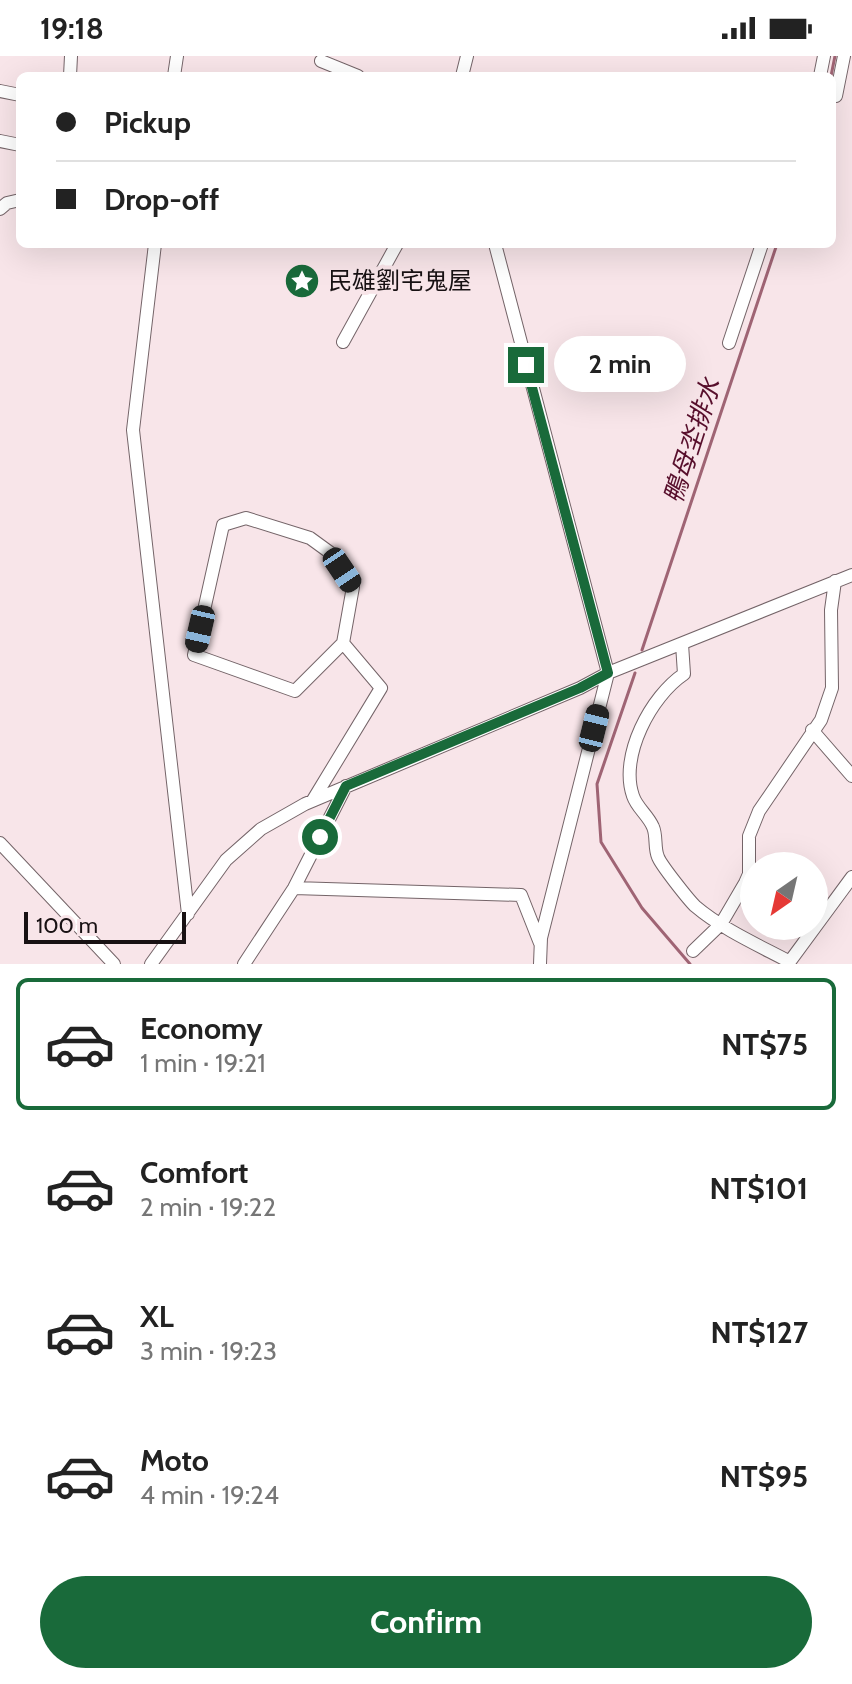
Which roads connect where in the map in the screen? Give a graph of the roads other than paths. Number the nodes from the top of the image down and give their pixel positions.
1 (844, 56) edge
2 (321, 61) dead end
3 (348, 72) edge
4 (836, 88) edge
5 (155, 248) edge
6 (395, 248) edge
7 (496, 248) edge
8 (761, 248) edge
9 (343, 342) dead end
10 (729, 343) dead end
11 (852, 575) edge
12 (835, 581) junction
13 (343, 643) junction
14 (682, 644) junction
15 (608, 673) junction
16 (812, 730) junction
17 (852, 776) edge
18 (346, 786) junction
19 (313, 800) junction
20 (0, 843) edge
21 (852, 877) edge
22 (294, 888) junction
23 (188, 914) junction
24 (721, 924) junction
25 (541, 946) junction
26 (693, 951) dead end
27 (789, 963) edge
28 (114, 964) edge
29 (151, 964) edge
30 (244, 964) edge
31 (540, 964) edge

1 - 4 street
2 - 3 street
5 - 23 street
6 - 9 street
7 - 15 street
8 - 10 street
11 - 12 street
12 - 14 street
12 - 16 street
13 - 13 street
13 - 19 street
14 - 15 street
14 - 24 street
15 - 18 street
15 - 25 street
16 - 17 street
16 - 24 street
18 - 19 street
18 - 22 street
19 - 23 street
20 - 28 street
21 - 27 street
22 - 25 street
22 - 30 street
23 - 29 street
24 - 26 street
24 - 27 street
25 - 31 street

